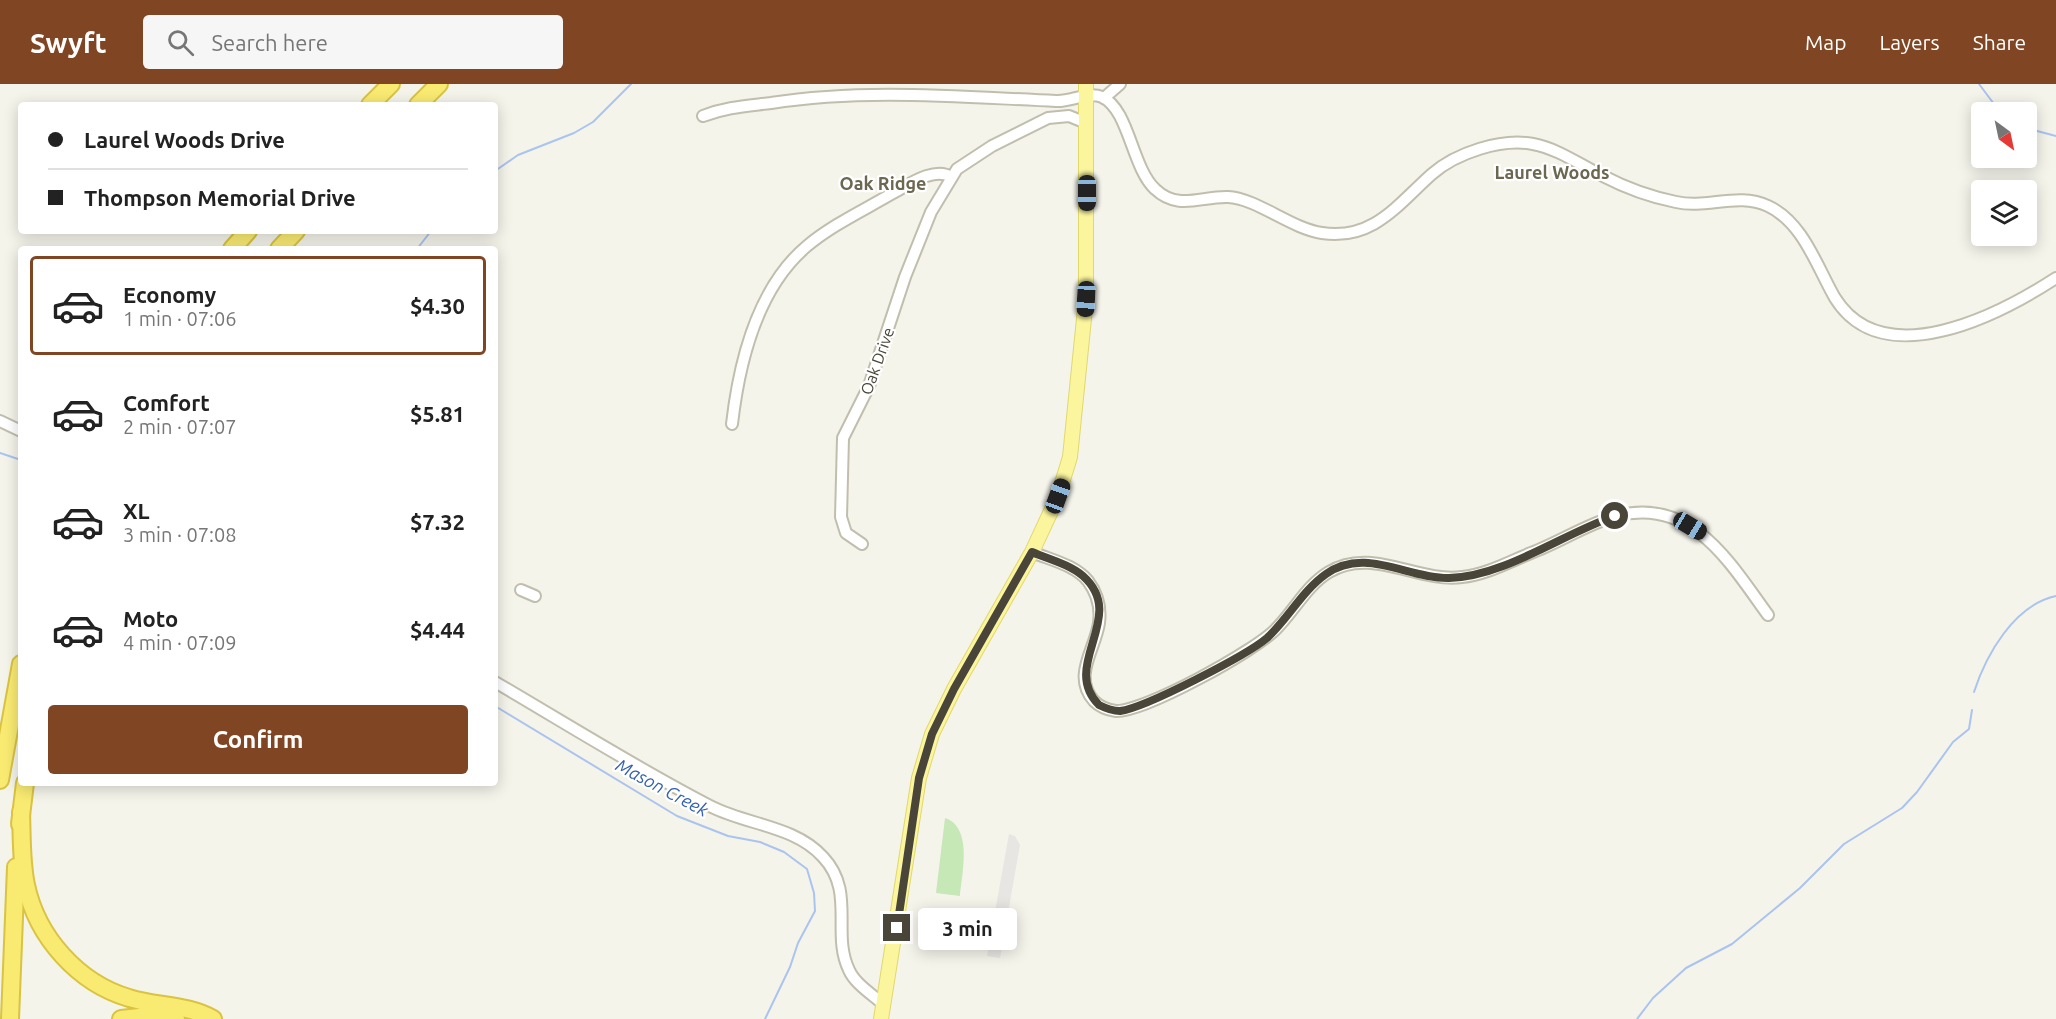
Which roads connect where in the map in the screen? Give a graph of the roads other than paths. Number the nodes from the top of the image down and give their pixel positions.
1 (391, 84) edge
2 (438, 84) edge
3 (1120, 84) edge
4 (1086, 90) edge
5 (1104, 98) junction
6 (373, 102) edge
7 (421, 102) edge
8 (703, 116) dead end
9 (1086, 123) junction
10 (951, 177) junction
11 (245, 234) edge
12 (293, 234) edge
13 (235, 246) edge
14 (282, 246) edge
15 (2056, 278) edge
16 (0, 421) edge
17 (732, 424) dead end
18 (18, 430) edge
19 (862, 544) dead end
20 (1032, 552) junction
21 (521, 590) dead end
22 (535, 596) dead end
23 (1768, 615) dead end
24 (18, 681) edge
25 (498, 684) edge
26 (0, 780) edge
27 (25, 786) edge
28 (21, 812) junction
29 (881, 1015) edge
30 (10, 1019) edge
31 (121, 1019) edge
32 (176, 1019) edge
33 (213, 1019) edge

1 - 6 highway
2 - 7 highway
3 - 5 street
4 - 5 street
4 - 8 street
4 - 9 main road
5 - 15 street
9 - 10 street, Oak Drive
9 - 20 main road
10 - 17 street
10 - 19 street, Oak Drive
11 - 13 highway
12 - 14 highway
16 - 18 street
20 - 23 street
20 - 29 main road
21 - 22 street
24 - 26 highway
25 - 29 street
27 - 28 highway
28 - 30 highway
28 - 33 highway
31 - 32 highway

